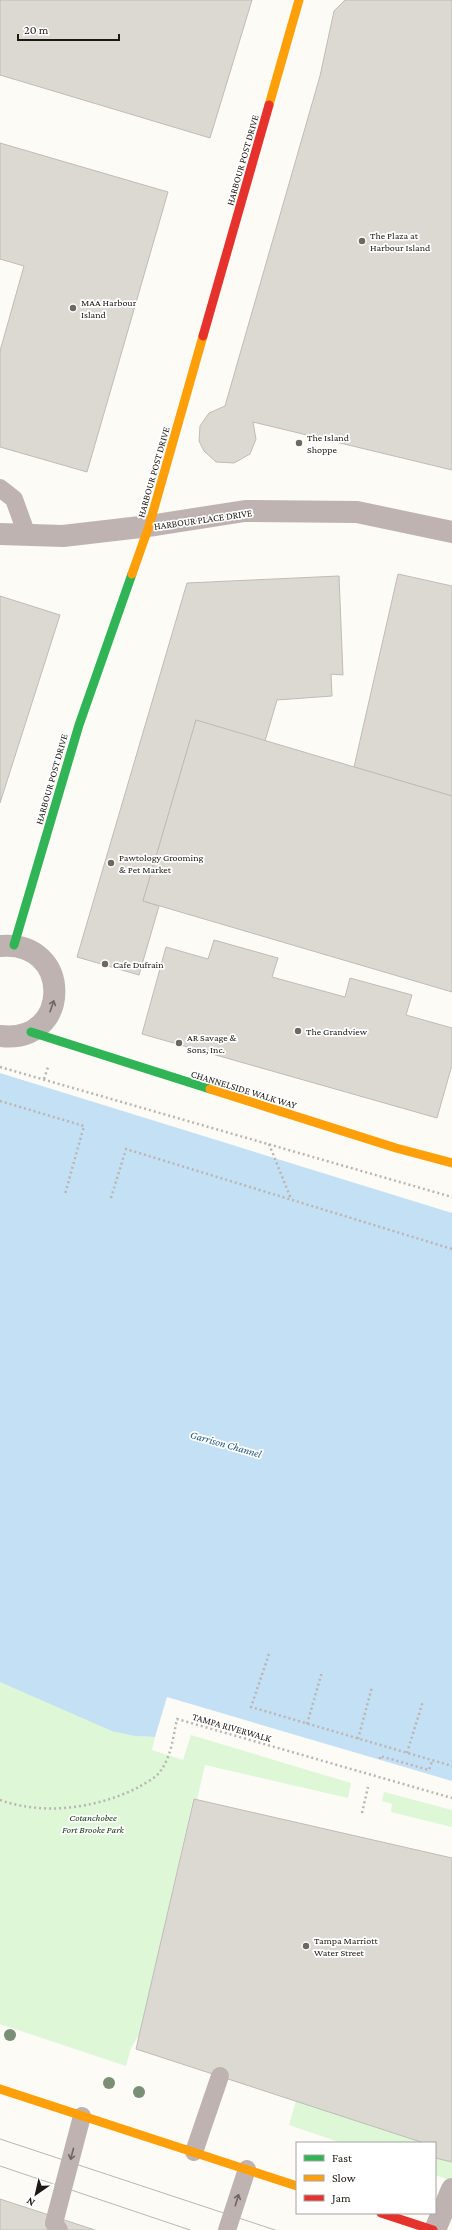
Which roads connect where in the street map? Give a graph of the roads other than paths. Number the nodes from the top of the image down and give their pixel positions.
1 (299, 0) edge
2 (0, 488) edge
3 (149, 526) junction
4 (452, 532) edge
5 (0, 534) edge
6 (27, 535) junction
7 (7, 946) edge
8 (31, 1032) junction
9 (0, 1036) edge
10 (452, 1163) edge
11 (220, 2076) dead end
12 (0, 2089) edge
13 (82, 2116) junction
14 (194, 2152) junction
15 (247, 2169) junction
16 (296, 2186) edge
17 (452, 2189) edge
18 (384, 2214) edge
19 (59, 2230) edge
20 (228, 2230) edge
21 (434, 2230) edge

1 - 3 street, HARBOUR POST DRIVE
2 - 6 lane
3 - 4 street, HARBOUR PLACE DRIVE
3 - 6 street, HARBOUR PLACE DRIVE
3 - 7 street, HARBOUR POST DRIVE
5 - 6 street, HARBOUR PLACE DRIVE
8 -> 7 street
8 - 9 street
8 - 10 street, CHANNELSIDE WALK WAY
11 - 14 lane
12 - 13 street
13 - 14 street
13 -> 19 lane
14 - 15 street
15 - 16 street
20 -> 15 lane
17 - 21 street
18 - 21 street

